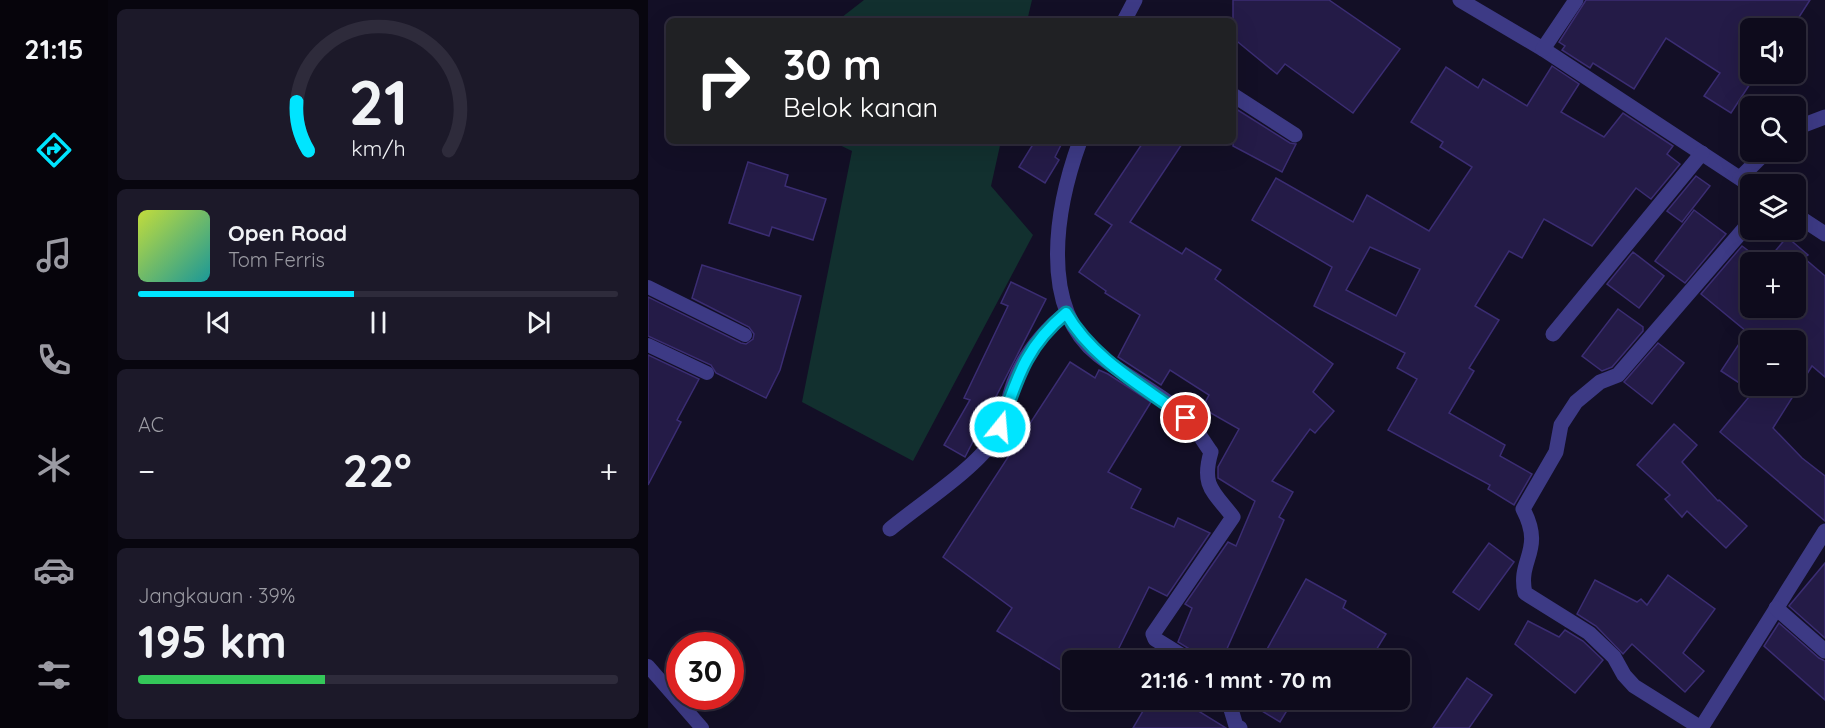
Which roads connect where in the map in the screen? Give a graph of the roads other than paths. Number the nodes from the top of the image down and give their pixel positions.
1 (1135, 0) edge
2 (1460, 0) edge
3 (1576, 0) edge
4 (1126, 18) edge
5 (1543, 48) junction
6 (1236, 97) edge
7 (1825, 117) edge
8 (1806, 124) edge
9 (1295, 135) dead end
10 (1079, 144) edge
11 (1702, 153) junction
12 (1740, 179) edge
13 (1806, 222) edge
14 (1740, 234) edge
15 (1825, 234) edge
16 (648, 287) edge
17 (1066, 313) junction
18 (745, 334) dead end
19 (1553, 334) dead end
20 (648, 345) edge
21 (707, 372) dead end
22 (890, 529) dead end
23 (1825, 531) edge
24 (1776, 608) junction
25 (1173, 650) edge
26 (1825, 651) edge
27 (648, 666) edge
28 (1231, 710) edge
29 (702, 728) edge
30 (1240, 728) edge

1 - 4 street
2 - 5 street
3 - 5 street
5 - 11 street
6 - 9 street
7 - 8 street
10 - 17 street
11 - 12 street
11 - 19 street
13 - 15 street
14 - 24 street
16 - 18 lane
17 - 22 street
17 - 25 street
20 - 21 lane
23 - 24 street
24 - 26 street
27 - 29 lane
28 - 30 street

